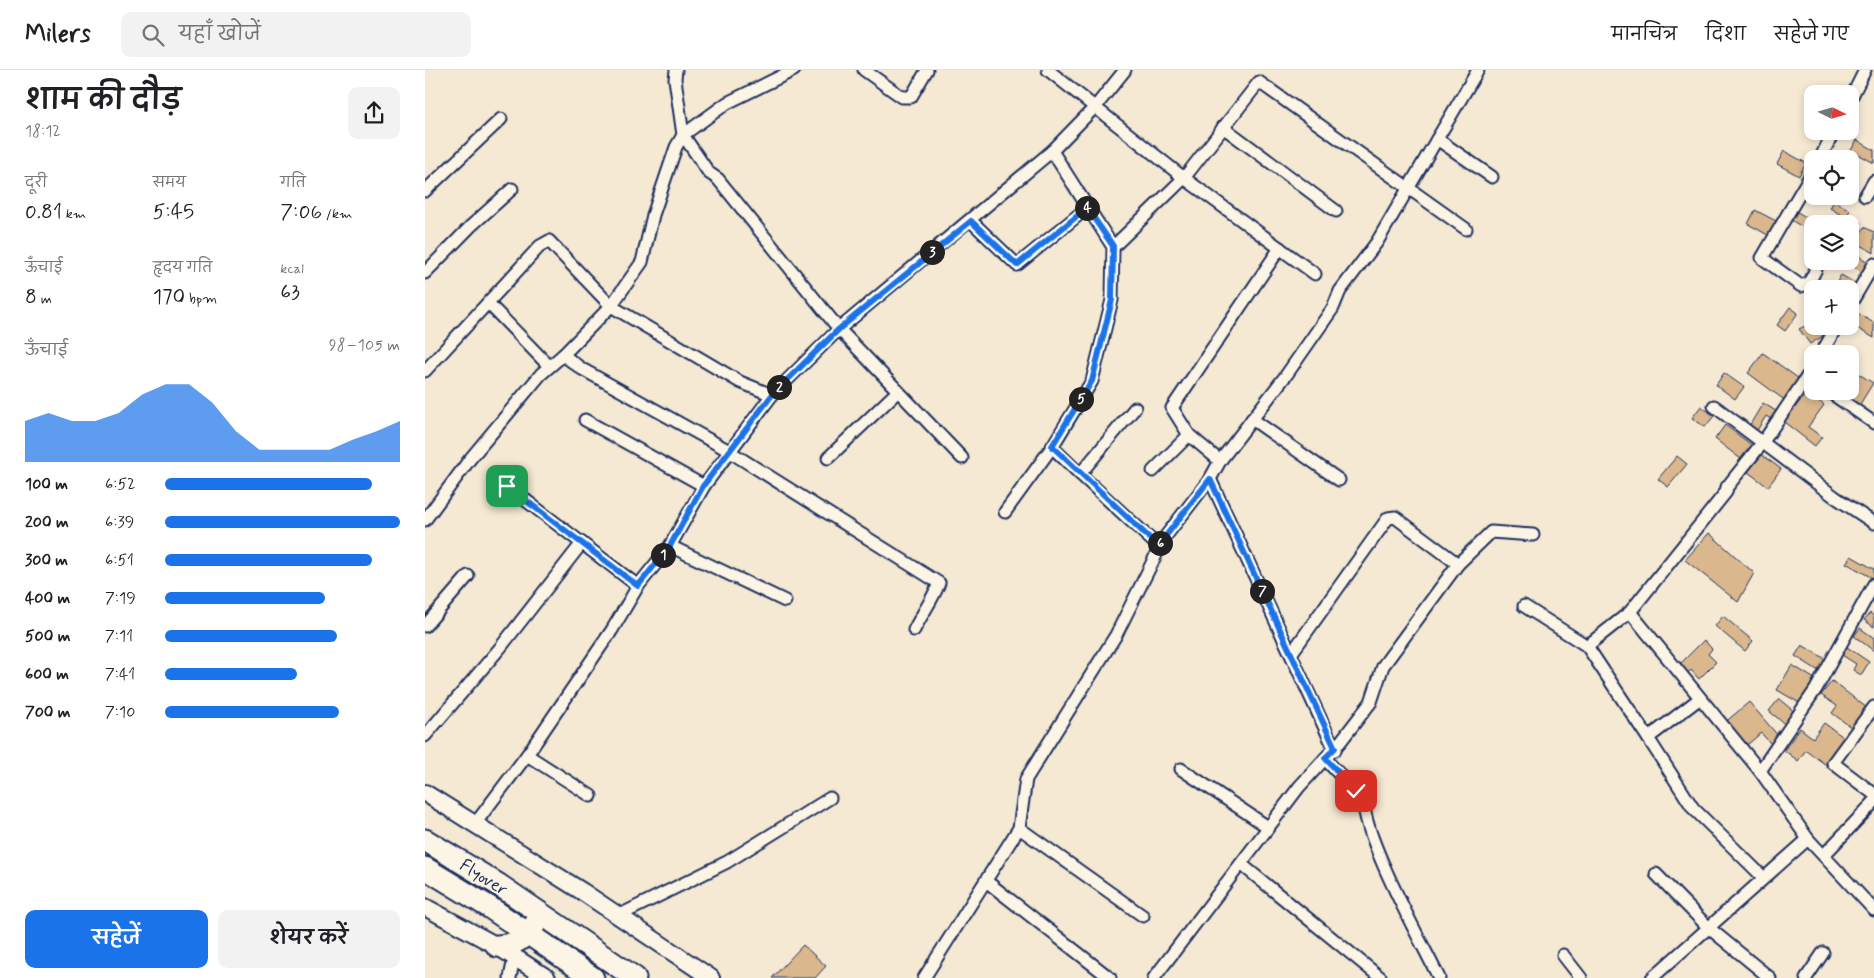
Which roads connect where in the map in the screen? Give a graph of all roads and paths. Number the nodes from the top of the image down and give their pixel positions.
1 (676, 70) edge
2 (794, 70) edge
3 (864, 70) edge
4 (927, 70) edge
5 (1048, 70) edge
6 (1125, 70) edge
7 (1478, 70) edge
8 (1865, 70) edge
9 (1858, 85) edge
10 (1096, 106) junction
11 (501, 119) dead end
12 (1223, 127) junction
13 (683, 136) junction
14 (1437, 139) junction
15 (1052, 151) junction
16 (1492, 177) dead end
17 (1184, 178) junction
18 (1874, 181) edge
19 (1804, 186) edge
20 (1408, 188) junction
21 (512, 189) dead end
22 (425, 191) edge
23 (1865, 196) dead end
24 (1087, 208) junction
25 (1336, 210) dead end
26 (971, 221) junction
27 (1466, 229) dead end
28 (1113, 246) junction
29 (1281, 248) junction
30 (1874, 264) edge
31 (1816, 270) edge
32 (425, 273) edge
33 (1315, 274) dead end
34 (1859, 290) edge
35 (488, 303) junction
36 (611, 306) junction
37 (839, 329) junction
38 (563, 355) junction
39 (427, 363) edge
40 (549, 366) junction
41 (1804, 385) edge
42 (897, 392) junction
43 (772, 395) junction
44 (1840, 400) edge
45 (1714, 406) dead end
46 (1135, 408) dead end
47 (1252, 419) junction
48 (585, 420) dead end
49 (1874, 423) edge
50 (1189, 435) junction
51 (1763, 442) junction
52 (1052, 446) junction
53 (730, 451) junction
54 (828, 458) dead end
55 (962, 458) dead end
56 (1220, 462) junction
57 (1153, 471) dead end
58 (1080, 474) junction
59 (1210, 479) junction
60 (1339, 480) dead end
61 (507, 486) dead end
62 (703, 486) junction
63 (1005, 512) dead end
64 (425, 520) edge
65 (1874, 523) edge
66 (1533, 535) dead end
67 (582, 542) junction
68 (670, 546) junction
69 (1158, 546) junction
70 (1458, 564) junction
71 (468, 576) dead end
72 (1874, 584) edge
73 (638, 586) junction
74 (785, 601) dead end
75 (1524, 606) dead end
76 (1630, 612) junction
77 (425, 626) edge
78 (914, 630) dead end
79 (1587, 646) junction
80 (1291, 654) junction
81 (1699, 699) junction
82 (1874, 707) edge
83 (425, 736) edge
84 (1648, 738) junction
85 (1335, 749) junction
86 (527, 755) junction
87 (1325, 758) junction
88 (1181, 769) dead end
89 (1760, 772) junction
90 (425, 793) edge
91 (1874, 794) edge
92 (591, 796) dead end
93 (830, 798) dead end
94 (1874, 802) edge
95 (475, 824) junction
96 (1268, 827) junction
97 (1019, 828) junction
98 (1807, 839) junction
99 (425, 840) edge
100 (1824, 855) junction
101 (1241, 864) junction
102 (425, 868) edge
103 (1655, 874) dead end
104 (1764, 878) junction
105 (986, 881) junction
106 (1872, 903) edge
107 (425, 907) edge
108 (542, 915) junction
109 (618, 916) junction
110 (1143, 916) dead end
111 (1709, 928) junction
112 (527, 934) junction
113 (505, 952) junction
114 (1823, 953) dead end
115 (1563, 954) dead end
116 (510, 978) edge
117 (547, 978) edge
118 (593, 978) edge
119 (635, 978) edge
120 (711, 978) edge
121 (924, 978) edge
122 (1110, 978) edge
123 (1154, 978) edge
124 (1381, 978) edge
125 (1439, 978) edge
126 (1581, 978) edge
127 (1652, 978) edge
128 (1770, 978) edge
129 (1806, 978) edge

1 - 13 street
2 - 13 street
3 - 4 street
5 - 10 street
6 - 10 street
7 - 14 street
8 - 9 street
10 - 15 street
10 - 17 street
11 - 22 street
12 - 17 street
12 - 20 street
12 - 25 street
13 - 36 street
13 - 37 street
14 - 16 street
14 - 20 street
15 - 24 street
15 - 26 street
17 - 28 street
17 - 29 street
18 - 23 street
19 - 31 street
20 - 27 street
20 - 47 street
21 - 32 street
24 - 26 street
24 - 28 street
26 - 37 street
28 - 52 street
29 - 33 street
29 - 50 street
30 - 34 street
35 - 36 street
35 - 39 street
35 - 40 street
36 - 38 street
36 - 43 street
37 - 42 street
37 - 43 street
38 - 40 street
38 - 53 street
40 - 64 street
41 - 51 street
42 - 54 street
42 - 55 street
43 - 53 street
44 - 49 street
45 - 51 street
46 - 58 street
47 - 56 street
47 - 60 street
48 - 62 street
50 - 56 street
50 - 57 street
51 - 65 street
51 - 76 street
52 - 58 street
52 - 63 street
53 - 62 street
53 - 78 street
56 - 59 street
58 - 69 street
59 - 69 street
59 - 80 street
61 - 67 street
62 - 68 street
66 - 70 street
67 - 73 street
67 - 83 street
68 - 73 street
68 - 74 street
69 - 97 street
70 - 80 street
70 - 85 street
71 - 77 street
72 - 89 street
73 - 86 street
75 - 79 street
76 - 79 street
76 - 81 street
79 - 84 street
80 - 85 street
81 - 84 street
81 - 89 street
82 - 91 street
84 - 104 street
85 - 87 street
86 - 92 street
86 - 95 street
87 - 96 street
87 - 125 street
88 - 96 street
89 - 98 street
90 - 95 street
93 - 109 street
94 - 100 street
95 - 109 street
96 - 101 street
97 - 105 street
97 - 110 street
98 - 100 street
98 - 104 street
99 - 108 highway, Flyover
100 - 106 street
101 - 123 street
101 - 124 street
102 - 112 highway, Flyover
103 - 111 street
104 - 111 street
105 - 121 street
105 - 122 street
107 - 113 street
108 - 112 highway
108 - 119 highway, Flyover
109 - 120 street
111 - 127 street
111 - 128 street
112 - 113 highway
112 - 118 highway, Flyover
113 - 116 street
113 - 117 street
114 - 129 street
115 - 126 street

